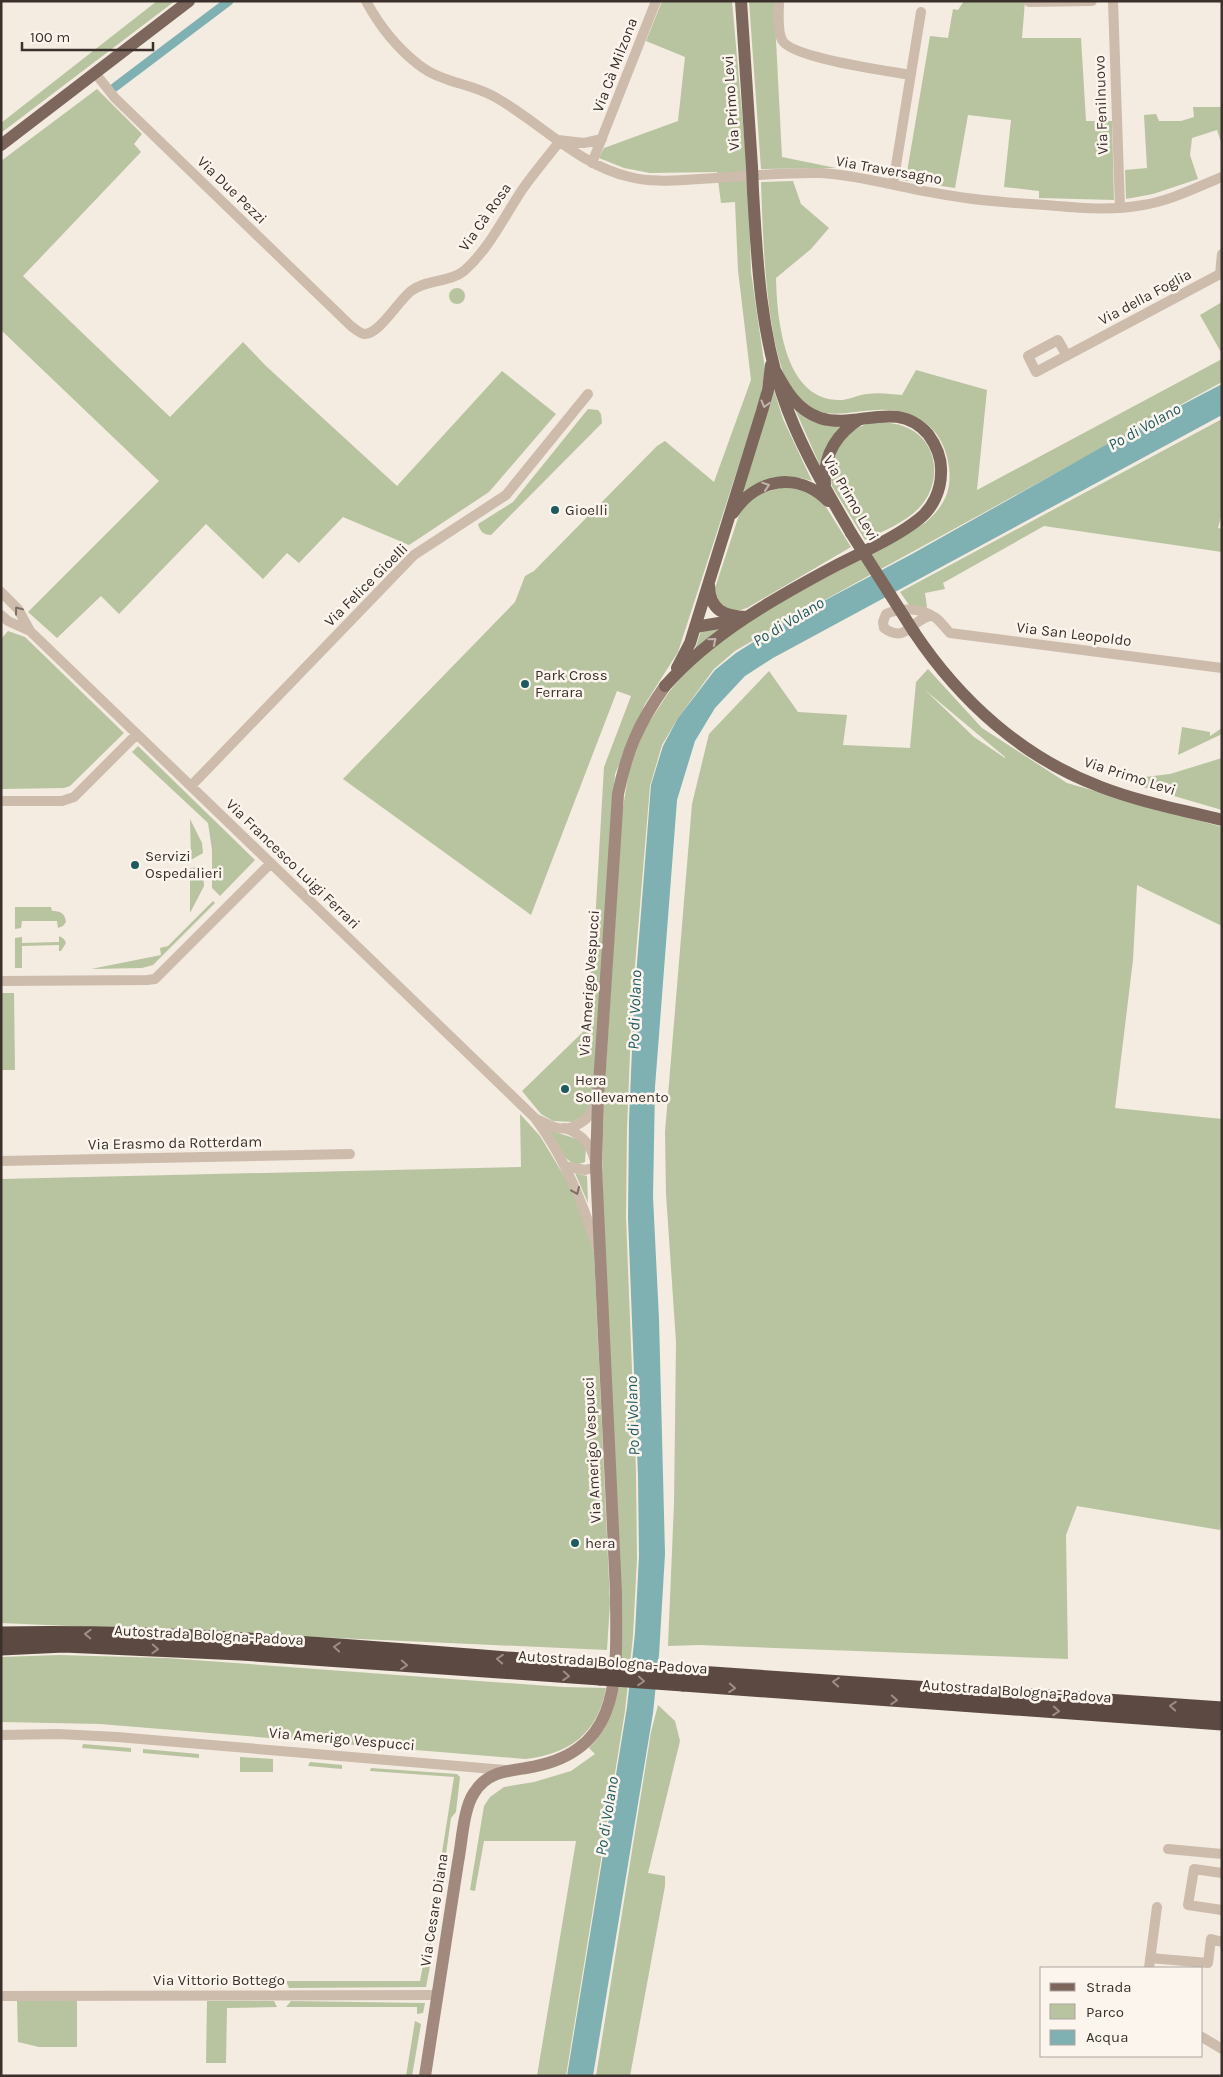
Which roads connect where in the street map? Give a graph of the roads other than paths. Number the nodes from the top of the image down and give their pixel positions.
1 (189, 1) edge
2 (366, 1) edge
3 (656, 1) edge
4 (741, 1) edge
5 (779, 1) edge
6 (1092, 1) edge
7 (1113, 1) edge
8 (1029, 2) edge
9 (921, 12) dead end
10 (911, 75) junction
11 (98, 77) junction
12 (602, 139) junction
13 (557, 141) junction
14 (1, 145) edge
15 (592, 163) junction
16 (1222, 177) edge
17 (893, 184) junction
18 (1120, 208) junction
19 (1222, 254) edge
20 (352, 326) joint
21 (771, 356) junction
22 (1067, 356) dead end
23 (775, 370) junction
24 (588, 394) dead end
25 (861, 418) junction
26 (825, 488) junction
27 (840, 514) junction
28 (724, 534) junction
29 (708, 583) junction
30 (1, 592) edge
31 (1, 615) edge
32 (930, 616) dead end
33 (747, 617) junction
34 (695, 627) junction
35 (30, 631) junction
36 (1222, 668) edge
37 (665, 686) junction
38 (137, 734) junction
39 (191, 786) junction
40 (1, 801) edge
41 (1222, 820) edge
42 (271, 863) junction
43 (1, 982) edge
44 (598, 1100) junction
45 (535, 1118) junction
46 (564, 1128) junction
47 (350, 1154) dead end
48 (1, 1161) edge
49 (565, 1166) junction
50 (596, 1167) junction
51 (599, 1253) junction
52 (1, 1634) edge
53 (1, 1648) edge
54 (600, 1672) junction
55 (683, 1678) junction
56 (1222, 1709) edge
57 (1222, 1723) edge
58 (1, 1735) edge
59 (508, 1771) junction
60 (1168, 1849) dead end
61 (1222, 1854) edge
62 (1222, 1873) edge
63 (1157, 1907) dead end
64 (1222, 1910) edge
65 (1222, 1942) edge
66 (1150, 1963) edge
67 (437, 1994) junction
68 (1, 1996) edge
69 (1203, 2038) edge
70 (1222, 2049) edge
71 (425, 2076) edge

1 - 11 main road
2 - 13 street, Via Traversagno
3 - 12 street, Via Cà Milzona
4 - 21 main road, Via Primo Levi, bridge
5 - 10 street
6 - 8 street
7 - 18 street, Via Fenilnuovo
9 - 10 street
10 - 17 street
11 - 14 main road
11 - 20 street, Via Due Pezzi
12 - 13 street
12 - 15 street, Via Cà Milzona
13 - 15 street, Via Traversagno
13 - 20 street, Via Cà Rosa
15 - 17 street, Via Traversagno
16 - 18 street, Via Traversagno
17 - 18 street, Via Traversagno
19 - 22 street, Via della Foglia
21 - 23 main road, Via Primo Levi
21 -> 28 main road
23 - 25 main road
23 - 26 main road, Via Primo Levi
24 - 39 street, Via Felice Gioelli
25 - 26 main road
25 - 33 main road
26 - 27 main road, Via Primo Levi
28 -> 27 main road
27 - 41 main road, Via Primo Levi, bridge
28 - 29 main road
29 - 33 main road
29 - 34 main road
35 -> 30 street, Via Francesco Luigi Ferrari
31 - 35 street, Via Francesco Luigi Ferrari
32 - 36 street, Via San Leopoldo
33 - 34 main road
37 -> 33 main road
34 - 37 main road
35 - 38 street, Via Francesco Luigi Ferrari
37 - 44 main road, Via Amerigo Vespucci
38 - 39 street, Via Francesco Luigi Ferrari
38 - 40 street
39 - 42 street, Via Francesco Luigi Ferrari
42 - 43 street
42 - 45 street, Via Francesco Luigi Ferrari
44 - 46 street
44 - 50 main road, Via Amerigo Vespucci
45 - 46 street, Via Francesco Luigi Ferrari
45 - 49 street, Via Francesco Luigi Ferrari
46 - 50 street, Via Francesco Luigi Ferrari
47 - 48 street, Via Erasmo da Rotterdam
49 - 50 street
49 -> 51 street, Via Francesco Luigi Ferrari
50 - 51 main road, Via Amerigo Vespucci
51 - 59 main road, Via Amerigo Vespucci
54 -> 52 highway, Autostrada Bologna-Padova
53 -> 54 highway, Autostrada Bologna-Padova
54 - 55 highway, Autostrada Bologna-Padova, bridge
56 -> 55 highway, Autostrada Bologna-Padova
55 -> 57 highway, Autostrada Bologna-Padova
58 - 59 street, Via Amerigo Vespucci
59 - 67 main road, Via Cesare Diana
60 - 61 street
62 - 64 street
63 - 66 street
65 - 66 street
67 - 68 street, Via Vittorio Bottego
67 - 71 main road, Via Cesare Diana
69 - 70 street

